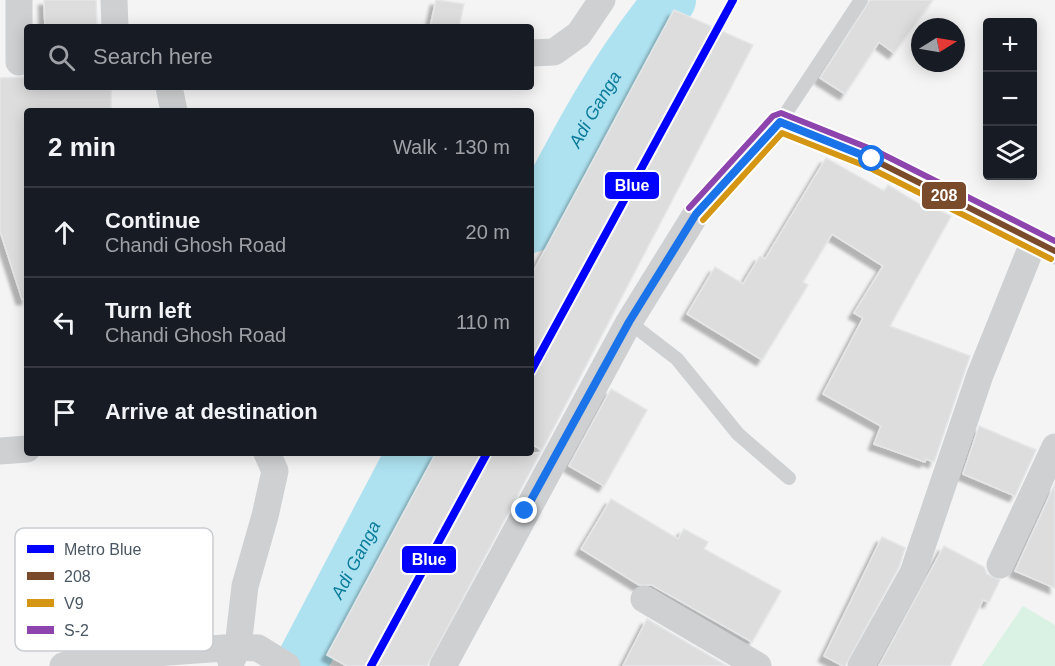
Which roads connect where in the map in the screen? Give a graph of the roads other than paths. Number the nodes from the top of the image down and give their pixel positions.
1 (19, 0) edge
2 (114, 0) edge
3 (602, 0) edge
4 (861, 0) edge
5 (115, 24) edge
6 (534, 53) edge
7 (15, 61) edge
8 (170, 90) edge
9 (173, 108) edge
10 (780, 122) junction
11 (1045, 246) edge
12 (629, 322) junction
13 (1055, 447) edge
14 (24, 449) edge
15 (0, 451) edge
16 (268, 456) edge
17 (789, 478) dead end
18 (1000, 566) dead end
19 (644, 599) dead end
20 (241, 654) edge
21 (63, 666) edge
22 (287, 666) edge
23 (443, 666) edge
24 (758, 666) edge
25 (861, 666) edge

1 - 7 street
2 - 5 street
3 - 6 street
4 - 10 lane
8 - 9 street
10 - 11 street
10 - 12 street
11 - 25 street
12 - 17 lane
12 - 23 street
13 - 18 street
14 - 15 street
16 - 20 street
19 - 24 street
20 - 21 street
20 - 22 street

